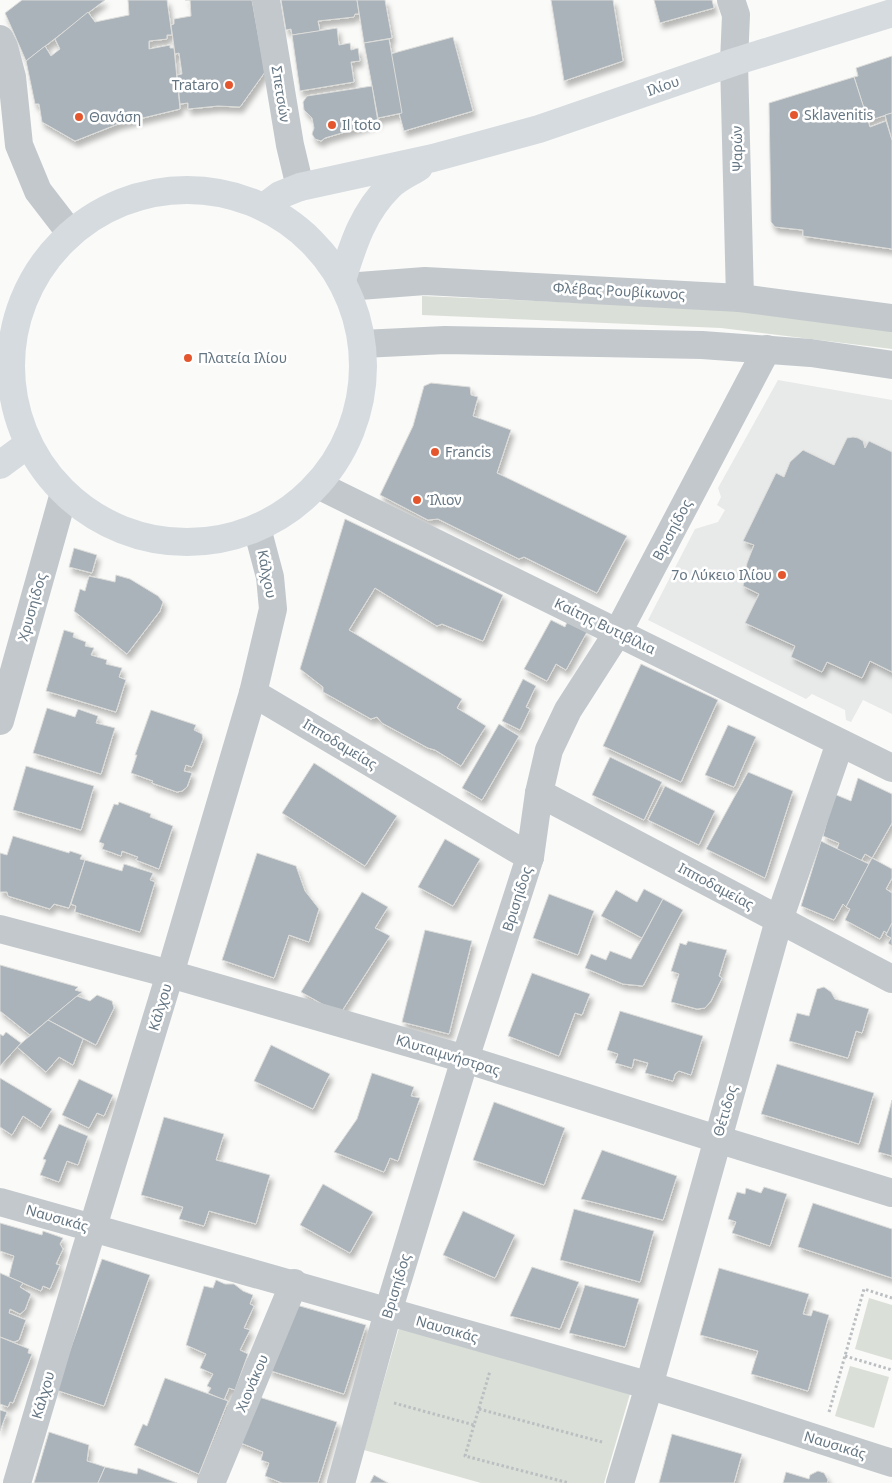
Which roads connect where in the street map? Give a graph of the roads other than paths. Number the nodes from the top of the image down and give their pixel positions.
1 (266, 0) edge
2 (731, 0) edge
3 (892, 13) edge
4 (0, 39) edge
5 (734, 62) junction
6 (433, 158) junction
7 (300, 187) junction
8 (264, 207) junction
9 (68, 230) junction
10 (344, 283) junction
11 (740, 298) junction
12 (892, 318) edge
13 (362, 344) junction
14 (767, 350) junction
15 (892, 365) edge
16 (27, 445) junction
17 (0, 465) edge
18 (318, 485) junction
19 (64, 493) junction
20 (257, 528) junction
21 (618, 632) junction
22 (253, 693) junction
23 (0, 721) edge
24 (840, 743) junction
25 (892, 768) edge
26 (539, 793) junction
27 (530, 857) junction
28 (780, 920) junction
29 (0, 929) edge
30 (170, 974) junction
31 (892, 980) edge
32 (465, 1059) junction
33 (717, 1139) junction
34 (892, 1192) edge
35 (0, 1202) edge
36 (93, 1228) junction
37 (294, 1283) junction
38 (388, 1312) junction
39 (649, 1386) junction
40 (892, 1462) edge
41 (17, 1483) edge
42 (211, 1483) edge
43 (341, 1483) edge
44 (620, 1483) edge
45 (886, 1483) edge

1 - 7 street, Σπετσών
2 - 5 street, Ψαρών
3 - 5 main road, Ιλίου
4 - 9 street
5 - 6 main road, Ιλίου
5 - 11 street, Ψαρών
6 - 7 main road, Ιλίου
6 - 10 main road, Ιλίου
7 - 8 main road, Ιλίου
8 - 9 main road
8 - 10 main road
9 - 16 main road
10 - 11 street, Φλέβας Ρουβίκωνος
10 - 13 main road
11 - 12 street, Φλέβας Ρουβίκωνος
13 - 14 street
13 - 18 main road
14 - 15 street
14 - 21 street, Βρισηίδος
16 - 17 main road
16 - 19 main road
18 - 20 main road
18 - 21 street, Καίτης Βυτιβίλια
19 - 20 main road
19 - 23 street, Χρυσηίδος
20 - 22 street, Κάλχου
21 - 24 street, Καίτης Βυτιβίλια
21 - 26 street, Βρισηίδος
22 - 27 street, Ιπποδαμείας
22 - 30 street, Κάλχου
24 - 25 street, Καίτης Βυτιβίλια
24 - 28 street, Θέτιδος
26 - 27 street, Βρισηίδος
26 - 28 street, Ιπποδαμείας
27 - 32 street, Βρισηίδος
28 - 31 street, Ιπποδαμείας
28 - 33 street, Θέτιδος
29 - 30 street, Κλυταιμνήστρας
30 - 32 street, Κλυταιμνήστρας
30 - 36 street, Κάλχου
32 - 33 street, Κλυταιμνήστρας
32 - 38 street, Βρισηίδος
33 - 34 street, Κλυταιμνήστρας
33 - 39 street, Θέτιδος
35 - 36 street, Ναυσικάς
36 - 37 street, Ναυσικάς
36 - 41 street, Κάλχου
37 - 38 street, Ναυσικάς
37 - 42 street, Χιονάκου
38 - 39 street, Ναυσικάς
38 - 43 street, Βρισηίδος
39 - 40 street, Ναυσικάς
39 - 44 street, Θέτιδος
40 - 45 street

